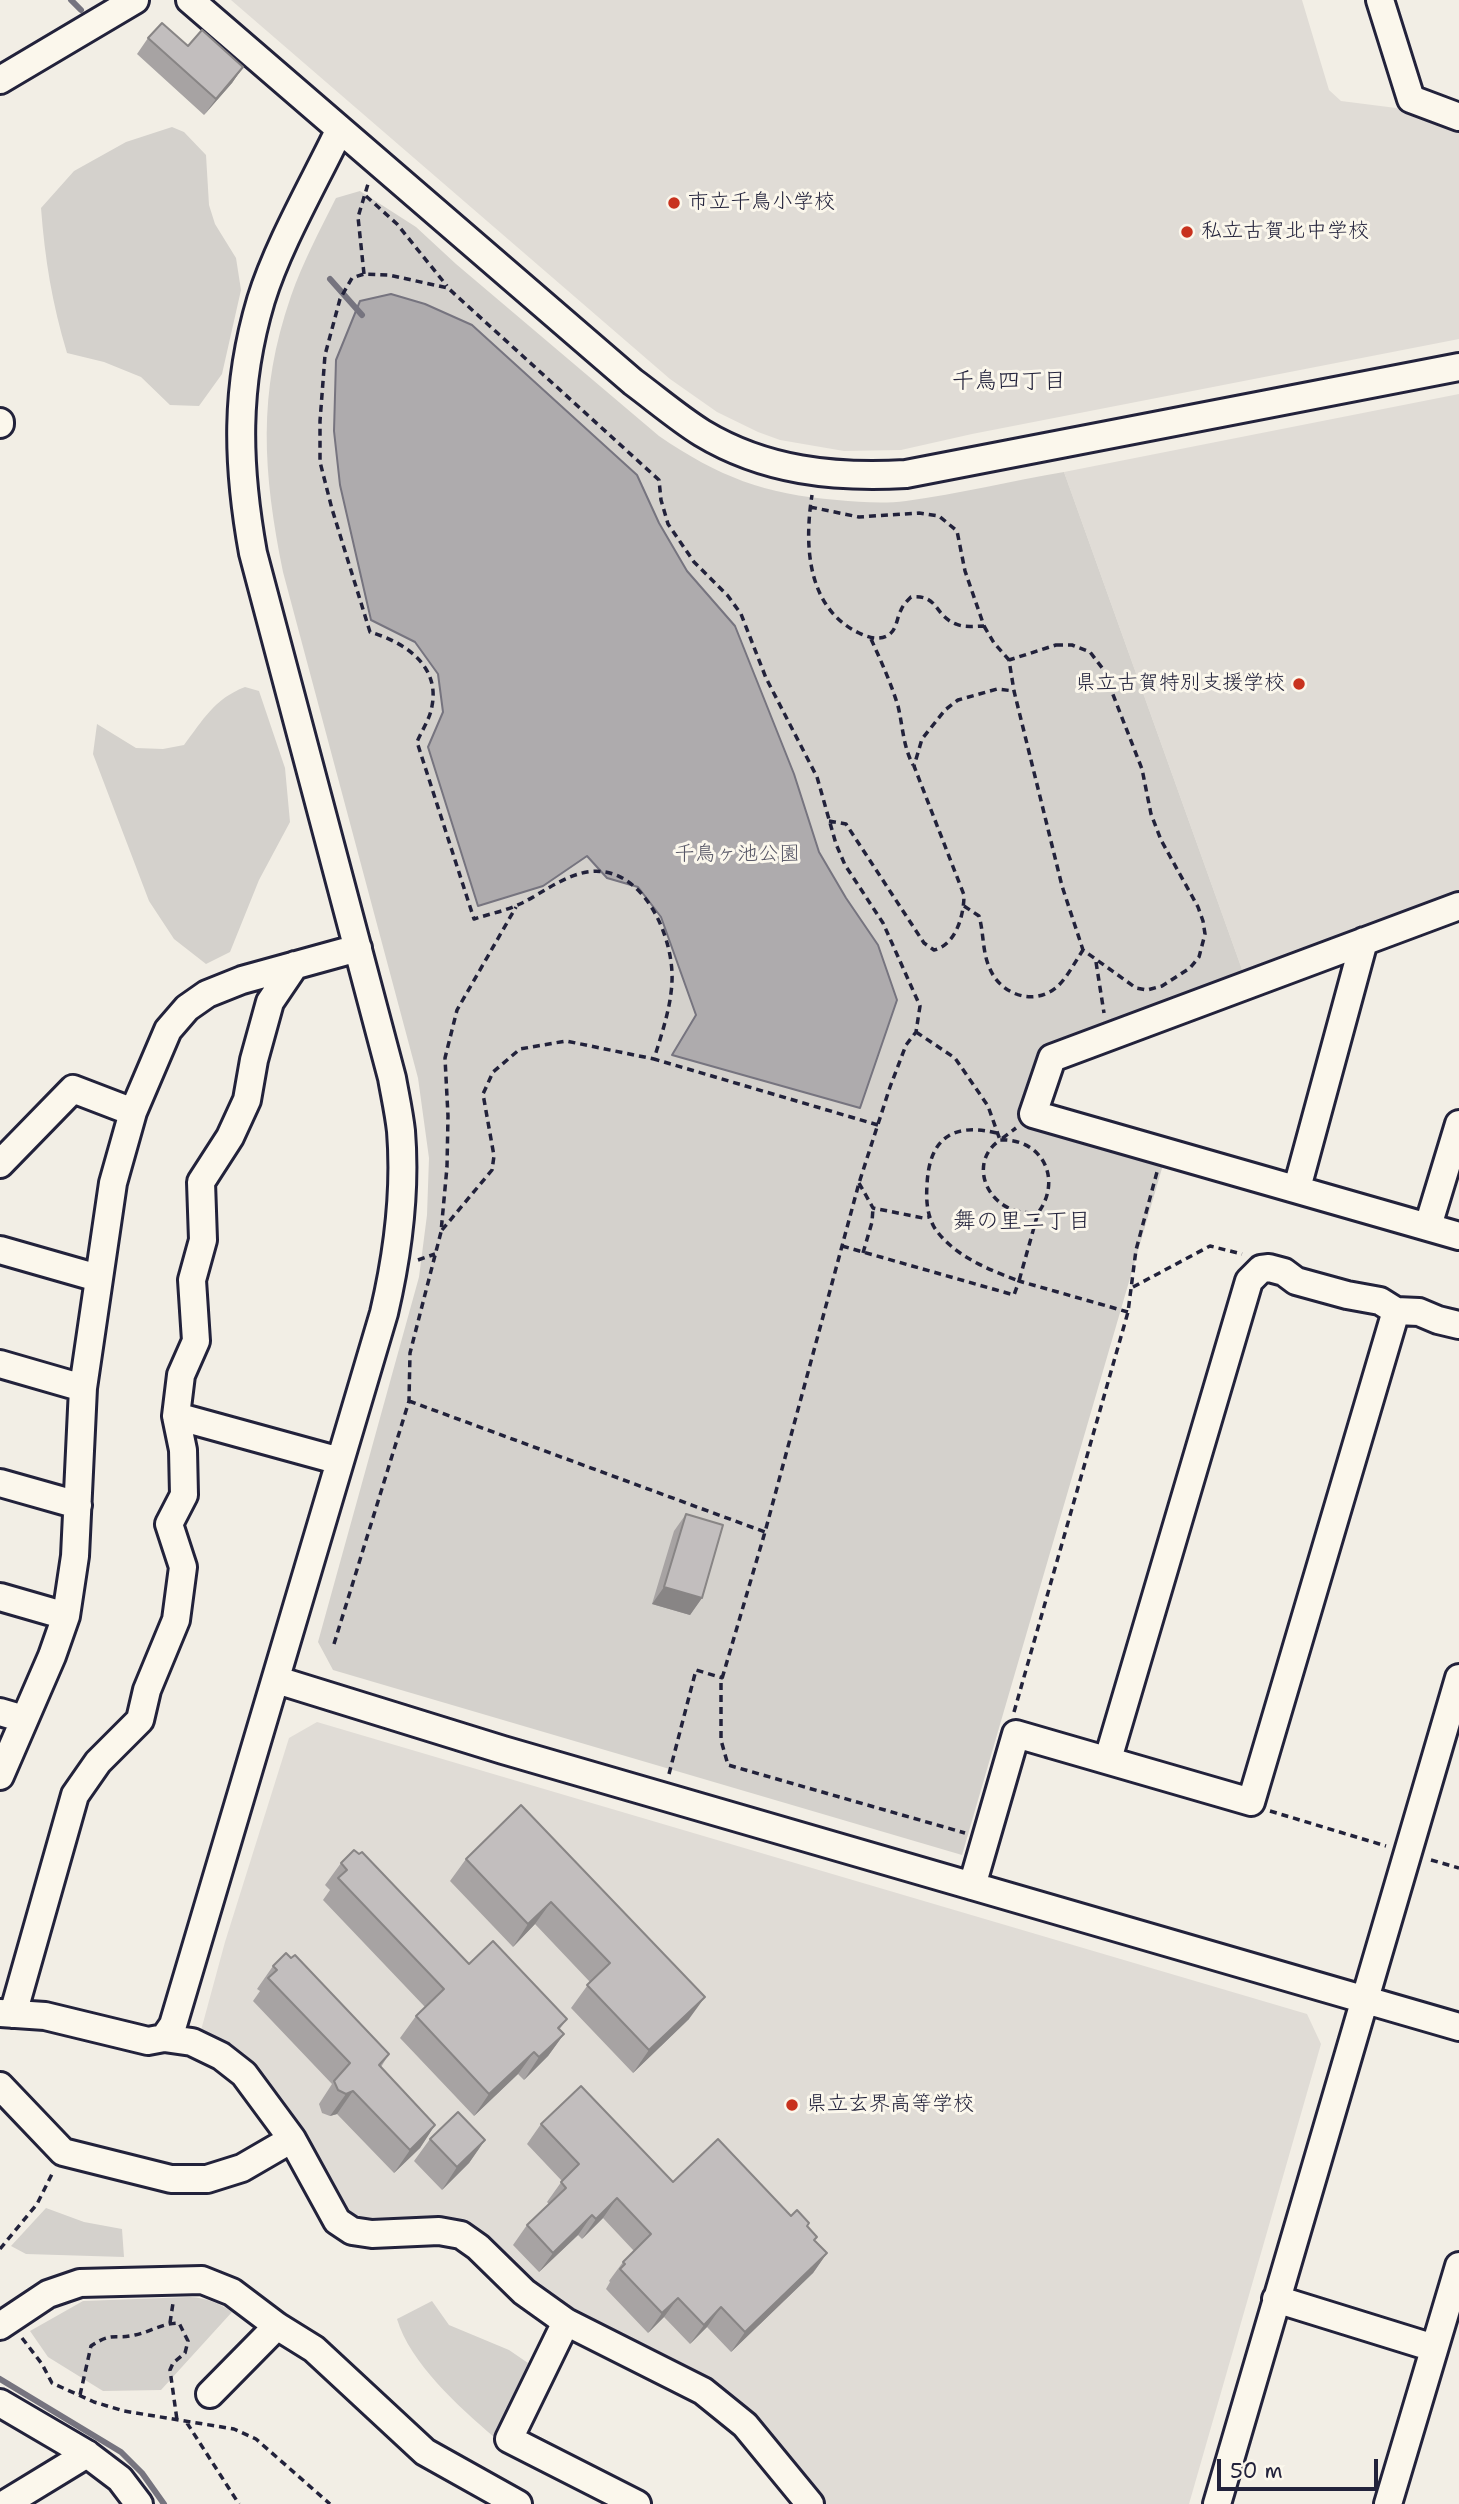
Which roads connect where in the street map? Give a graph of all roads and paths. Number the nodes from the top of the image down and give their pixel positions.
1 (135, 0) edge
2 (190, 0) edge
3 (1380, 0) edge
4 (3, 71) edge
5 (1459, 117) edge
6 (339, 131) junction
7 (372, 156) junction
8 (366, 196) junction
9 (364, 274) junction
10 (448, 288) junction
11 (1459, 367) edge
12 (816, 473) junction
13 (810, 507) junction
14 (984, 626) junction
15 (871, 639) junction
16 (1009, 660) junction
17 (1014, 691) junction
18 (914, 766) junction
19 (829, 821) junction
20 (517, 906) junction
21 (964, 906) junction
22 (1459, 906) edge
23 (1364, 941) junction
24 (358, 948) junction
25 (1083, 950) junction
26 (1097, 962) junction
27 (295, 965) junction
28 (916, 1031) junction
29 (1107, 1036) junction
30 (654, 1059) junction
31 (133, 1112) junction
32 (1459, 1124) edge
33 (878, 1125) junction
34 (997, 1133) junction
35 (1000, 1140) junction
36 (1163, 1149) junction
37 (0, 1164) edge
38 (859, 1183) junction
39 (1297, 1188) junction
40 (873, 1208) junction
41 (1038, 1213) junction
42 (929, 1217) junction
43 (1428, 1226) junction
44 (441, 1232) junction
45 (1459, 1236) edge
46 (842, 1246) junction
47 (0, 1250) edge
48 (863, 1253) junction
49 (1261, 1269) junction
50 (98, 1278) junction
51 (1019, 1281) junction
52 (1133, 1287) junction
53 (1396, 1311) junction
54 (1128, 1312) junction
55 (1459, 1325) edge
56 (0, 1364) edge
57 (83, 1388) junction
58 (410, 1401) junction
59 (176, 1416) junction
60 (340, 1461) junction
61 (0, 1483) edge
62 (78, 1505) junction
63 (765, 1532) junction
64 (0, 1597) edge
65 (66, 1616) junction
66 (334, 1644) dead end
67 (723, 1678) junction
68 (1459, 1678) edge
69 (277, 1680) junction
70 (12, 1716) edge
71 (1016, 1734) junction
72 (1108, 1759) junction
73 (0, 1776) edge
74 (663, 1796) junction
75 (1251, 1802) junction
76 (987, 1840) junction
77 (1408, 1853) junction
78 (1459, 1868) edge
79 (972, 1886) junction
80 (1364, 1999) junction
81 (7, 2014) edge
82 (1459, 2027) edge
83 (164, 2038) junction
84 (0, 2087) edge
85 (292, 2139) junction
86 (63, 2152) junction
87 (0, 2249) edge
88 (1459, 2266) edge
89 (1276, 2299) junction
90 (566, 2322) junction
91 (4, 2323) edge
92 (277, 2326) junction
93 (1434, 2348) junction
94 (210, 2394) dead end
95 (80, 2395) junction
96 (0, 2403) edge
97 (177, 2421) junction
98 (187, 2423) junction
99 (87, 2454) junction
100 (5, 2504) edge
101 (139, 2504) edge
102 (239, 2504) edge
103 (330, 2504) edge
104 (518, 2504) edge
105 (637, 2504) edge
106 (810, 2504) edge
107 (1217, 2504) edge
108 (1388, 2504) edge

1 - 4 street
2 - 6 street
3 - 5 street
6 - 7 street
6 - 24 street
7 - 8 path
7 - 12 street
8 - 9 path
8 - 10 path
9 - 10 path
9 - 20 path
10 - 19 path
11 - 12 street
12 - 13 path
13 - 14 path
13 - 15 path
14 - 15 path
14 - 16 path
15 - 18 path
16 - 17 path
16 - 26 path
17 - 18 path
17 - 25 path
18 - 21 path
19 - 21 path
19 - 28 path
20 - 30 path
20 - 44 path
21 - 25 path
22 - 23 street
23 - 29 street
23 - 39 street
24 - 27 street
24 - 60 street
25 - 26 path
26 - 29 path
27 - 31 street
27 - 59 street
28 - 33 path
28 - 34 path
29 - 36 street
30 - 33 path
30 - 44 path
31 - 37 street
31 - 50 street
32 - 43 street
33 - 38 path
34 - 35 path
34 - 42 path
35 - 41 path
35 - 41 path
36 - 39 street
36 - 52 path
38 - 40 path
38 - 46 path
39 - 43 street
40 - 42 path
40 - 48 path
41 - 51 path
42 - 51 path
43 - 45 street
44 - 58 path
46 - 48 path
46 - 63 path
47 - 50 street
48 - 51 path
49 - 52 path
49 - 53 street
49 - 72 street
50 - 57 street
51 - 54 path
52 - 54 path
53 - 55 street
53 - 75 street
54 - 71 path
56 - 57 street
57 - 62 street
58 - 63 path
58 - 66 path
59 - 60 street
59 - 81 street
60 - 69 street
61 - 62 street
62 - 65 street
63 - 67 path
64 - 65 street
65 - 70 street
67 - 74 path
67 - 76 path
68 - 77 street
69 - 74 street
69 - 83 street
70 - 73 street
71 - 72 street
71 - 76 street
72 - 75 street
74 - 79 street
75 - 77 path
76 - 79 street
77 - 78 path
77 - 80 street
79 - 80 street
80 - 82 street
80 - 89 street
81 - 83 street
83 - 85 street
84 - 86 street
85 - 86 street
85 - 90 street
86 - 87 path
88 - 93 street
89 - 93 street
89 - 107 street
90 - 105 street
90 - 106 street
91 - 92 street
91 - 95 path
92 - 94 street
92 - 104 street
93 - 108 street
95 - 97 path
95 - 97 path
96 - 99 street
97 - 98 path
98 - 102 path
98 - 103 path
99 - 100 street
99 - 101 street

